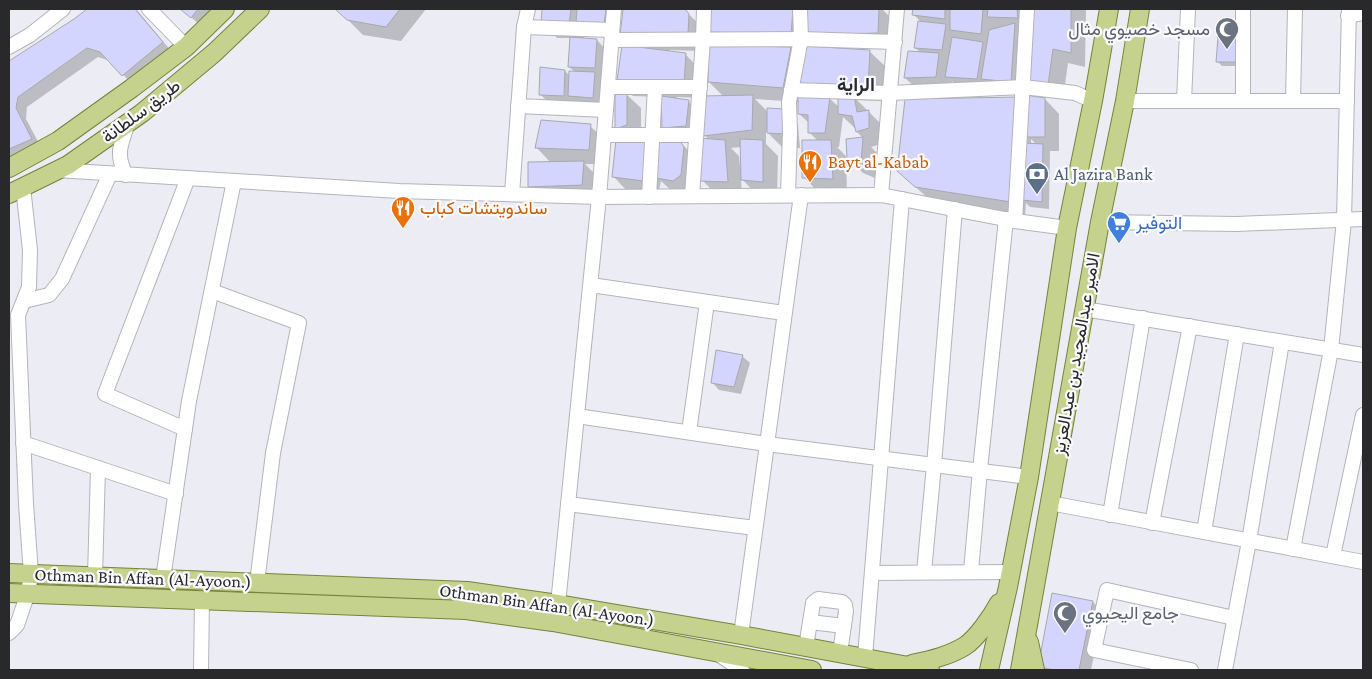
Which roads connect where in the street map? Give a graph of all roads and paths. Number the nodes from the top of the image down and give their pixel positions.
1 (63, 9) edge
2 (149, 9) edge
3 (225, 9) edge
4 (260, 9) edge
5 (528, 9) edge
6 (614, 9) edge
7 (704, 9) edge
8 (800, 9) edge
9 (897, 9) edge
10 (1027, 9) edge
11 (1109, 9) edge
12 (1140, 9) edge
13 (1188, 9) edge
14 (1243, 9) edge
15 (1296, 9) edge
16 (1349, 12) edge
17 (1363, 13) edge
18 (524, 27) junction
19 (612, 35) junction
20 (703, 39) junction
21 (801, 39) junction
22 (895, 42) junction
23 (186, 47) junction
24 (9, 48) edge
25 (655, 87) junction
26 (700, 87) junction
27 (1023, 87) junction
28 (608, 88) junction
29 (791, 90) junction
30 (890, 93) junction
31 (1093, 101) junction
32 (1125, 101) junction
33 (1184, 101) junction
34 (1243, 101) junction
35 (1293, 101) junction
36 (1346, 101) junction
37 (518, 106) junction
38 (606, 110) junction
39 (128, 123) junction
40 (604, 135) junction
41 (653, 135) junction
42 (696, 135) junction
43 (9, 168) edge
44 (56, 170) junction
45 (110, 174) junction
46 (126, 175) junction
47 (188, 178) junction
48 (234, 181) junction
49 (16, 190) edge
50 (512, 194) junction
51 (794, 195) junction
52 (882, 195) junction
53 (692, 196) junction
54 (600, 197) junction
55 (649, 197) junction
56 (902, 199) junction
57 (955, 209) junction
58 (1363, 219) edge
59 (1011, 220) junction
60 (1344, 220) junction
61 (1100, 222) junction
62 (1067, 228) junction
63 (590, 285) junction
64 (212, 291) junction
65 (24, 301) junction
66 (707, 302) junction
67 (1084, 309) junction
68 (784, 313) junction
69 (1143, 318) junction
70 (1190, 326) junction
71 (1237, 334) junction
72 (1051, 337) junction
73 (1078, 341) junction
74 (1282, 342) junction
75 (1331, 350) junction
76 (1363, 355) edge
77 (1363, 415) edge
78 (577, 416) junction
79 (185, 429) junction
80 (689, 432) junction
81 (23, 443) junction
82 (767, 444) junction
83 (882, 458) junction
84 (934, 465) junction
85 (98, 468) junction
86 (980, 470) junction
87 (1029, 477) junction
88 (176, 494) junction
89 (1050, 503) junction
90 (568, 504) junction
91 (1110, 515) junction
92 (1152, 523) junction
93 (755, 528) junction
94 (1204, 532) junction
95 (1249, 541) junction
96 (1293, 549) junction
97 (1333, 556) junction
98 (1363, 562) edge
99 (971, 571) junction
100 (872, 572) junction
101 (924, 572) junction
102 (9, 573) edge
103 (31, 574) junction
104 (95, 577) junction
105 (163, 579) junction
106 (1009, 579) junction
107 (256, 583) junction
108 (9, 593) edge
109 (28, 593) junction
110 (202, 600) junction
111 (558, 604) junction
112 (1234, 618) junction
113 (810, 622) junction
114 (844, 626) junction
115 (9, 633) edge
116 (741, 635) junction
117 (1027, 635) junction
118 (806, 647) junction
119 (715, 652) junction
120 (840, 653) junction
121 (865, 657) junction
122 (907, 665) junction
123 (201, 670) edge
124 (742, 670) edge
125 (812, 670) edge
126 (930, 670) edge
127 (989, 670) edge
128 (1020, 670) edge
129 (1035, 670) edge
130 (1191, 670) edge
131 (1225, 670) edge

1 - 24 street
2 - 23 street
3 - 23 main road, طريق سلطانة
4 - 39 main road, طريق سلطانة
5 - 18 street
6 - 19 street
7 - 20 street
8 - 21 street
9 - 22 street
10 - 27 street
11 - 31 main road, الامير عبدالمجيد بن عبدالعزيز
12 - 32 main road, الامير عبدالمجيد بن عبدالعزيز
13 - 33 street
14 - 34 street
15 - 35 street
16 - 17 street
16 - 36 street
18 - 19 street
18 - 37 street
19 - 20 street
19 - 28 street
20 - 21 street
20 - 26 street
21 - 22 street
21 - 29 street
22 - 30 street
23 - 43 main road, طريق سلطانة
25 - 26 street
25 - 28 street
25 - 41 street
26 - 42 street
27 - 30 street
27 - 31 street
27 - 59 street
28 - 38 street
29 - 30 street
29 - 51 street
30 - 52 street
31 - 62 main road, الامير عبدالمجيد بن عبدالعزيز
32 - 33 street
32 - 61 main road, الامير عبدالمجيد بن عبدالعزيز
33 - 34 street
34 - 35 street
35 - 36 street
36 - 60 street
37 - 38 street
37 - 50 street
38 - 40 street
39 - 44 main road, طريق سلطانة
39 - 46 street
40 - 41 street
40 - 54 street
41 - 42 street
41 - 55 street
42 - 53 street
44 - 45 street
44 - 49 main road, طريق سلطانة
45 - 46 street
45 - 65 street
46 - 47 street
47 - 48 street
47 - 79 street
48 - 50 street
48 - 64 street
49 - 65 street
50 - 54 street
51 - 52 street
51 - 53 street
51 - 68 street
52 - 56 street
53 - 55 street
54 - 55 street
54 - 63 street
56 - 57 street
56 - 83 street
57 - 59 street
57 - 84 street
58 - 60 street
59 - 62 street
59 - 86 street
60 - 61 street
60 - 75 street
61 - 67 main road, الامير عبدالمجيد بن عبدالعزيز
62 - 72 main road, الامير عبدالمجيد بن عبدالعزيز
63 - 66 street
63 - 78 street
64 - 79 street
64 - 107 street
65 - 81 street
66 - 68 street
66 - 80 street
67 - 69 street
67 - 73 main road, الامير عبدالمجيد بن عبدالعزيز
68 - 82 street
69 - 70 street
69 - 91 street
70 - 71 street
70 - 92 street
71 - 74 street
71 - 94 street
72 - 73 main road
72 - 87 main road, الامير عبدالمجيد بن عبدالعزيز
73 - 89 main road, الامير عبدالمجيد بن عبدالعزيز
74 - 75 street
74 - 95 street
75 - 76 street
75 - 96 street
77 - 97 street
78 - 80 street
78 - 90 street
79 - 88 street
80 - 82 street
81 - 85 street
81 - 103 street
82 - 83 street
82 - 93 street
83 - 84 street
83 - 100 street
84 - 86 street
84 - 101 street
85 - 88 street
85 - 104 street
86 - 87 street
86 - 99 street
87 - 106 main road, الامير عبدالمجيد بن عبدالعزيز
88 - 105 street
89 - 91 street
89 - 117 main road, الامير عبدالمجيد بن عبدالعزيز
90 - 93 street
90 - 111 street
91 - 92 street
92 - 94 street
93 - 116 street
94 - 95 street
95 - 96 street
95 - 112 street
96 - 97 street
97 - 98 street
99 - 101 street
99 - 106 street
100 - 101 street
100 - 121 street
102 - 103 main road, Othman Bin Affan (Al-Ayoon.)
103 - 104 main road, Othman Bin Affan (Al-Ayoon.)
103 - 109 street
104 - 105 main road, Othman Bin Affan (Al-Ayoon.)
105 - 107 main road, Othman Bin Affan (Al-Ayoon.)
106 - 122 main road
106 - 127 main road, الامير عبدالمجيد بن عبدالعزيز
107 - 111 main road, Othman Bin Affan (Al-Ayoon.)
108 - 109 main road, Othman Bin Affan (Al-Ayoon.)
109 - 110 main road, Othman Bin Affan (Al-Ayoon.)
109 - 115 street
110 - 119 main road, Othman Bin Affan (Al-Ayoon.)
110 - 123 street
111 - 116 main road, Othman Bin Affan (Al-Ayoon.)
112 - 130 street
112 - 131 street
113 - 114 street
113 - 114 street
113 - 118 street
114 - 120 street
116 - 118 main road, Othman Bin Affan (Al-Ayoon.)
117 - 128 main road, الامير عبدالمجيد بن عبدالعزيز
117 - 129 main road
118 - 120 main road, Othman Bin Affan (Al-Ayoon.)
119 - 124 street
119 - 125 main road, Othman Bin Affan (Al-Ayoon.)
120 - 121 main road, Othman Bin Affan (Al-Ayoon.)
121 - 122 main road, Othman Bin Affan (Al-Ayoon.)
122 - 126 main road, Othman Bin Affan (Al-Ayoon.)

